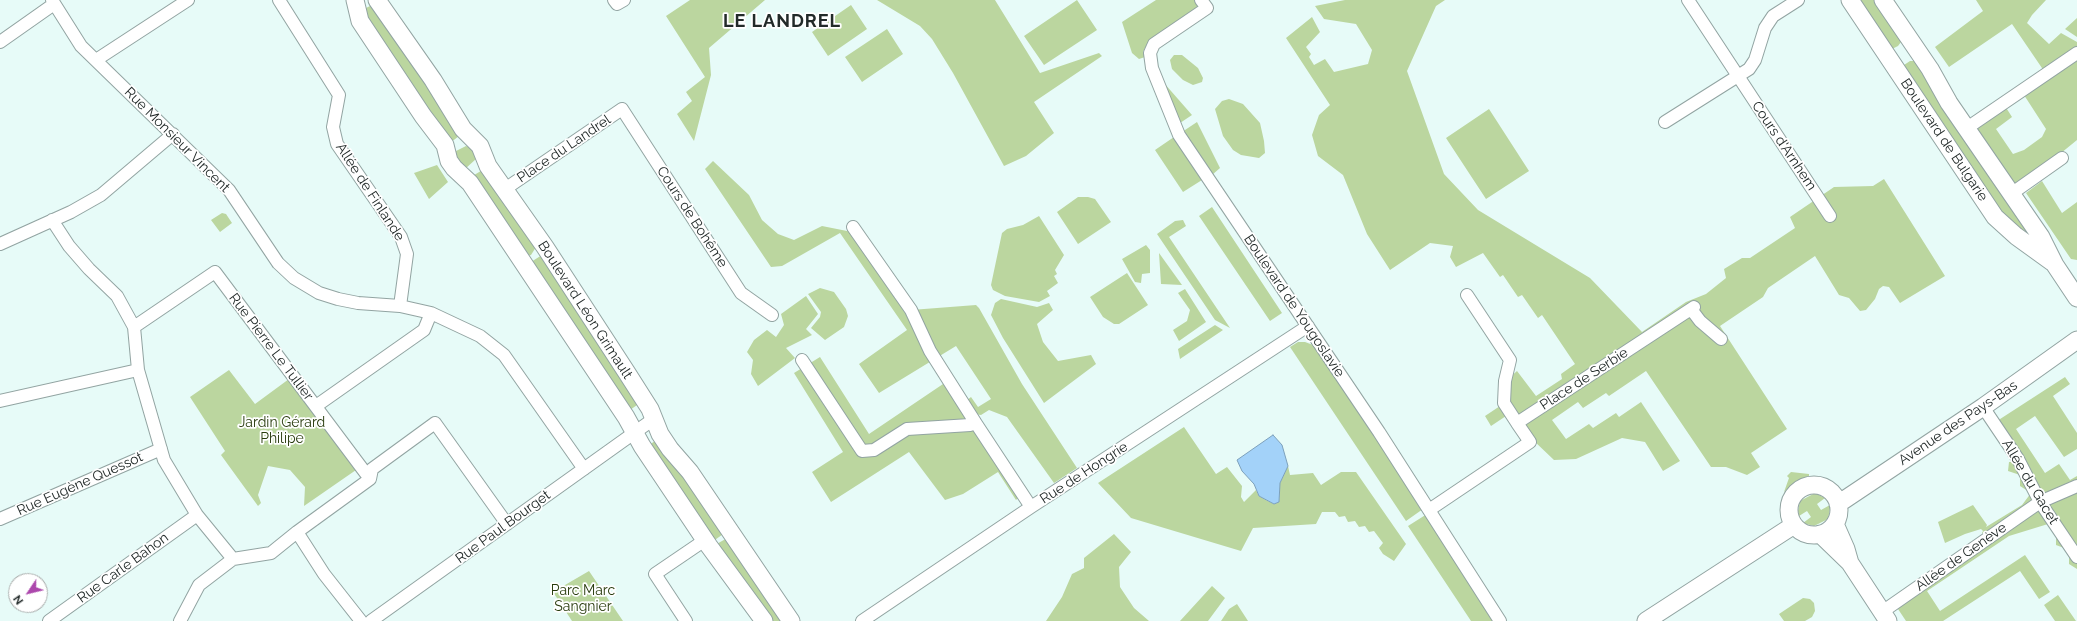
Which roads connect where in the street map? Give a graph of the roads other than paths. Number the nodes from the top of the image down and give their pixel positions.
1 (188, 0) edge
2 (279, 0) edge
3 (355, 0) edge
4 (377, 0) edge
5 (1201, 0) edge
6 (1688, 0) edge
7 (1798, 0) edge
8 (1850, 0) edge
9 (1883, 0) edge
10 (53, 2) edge
11 (0, 42) edge
12 (2077, 53) edge
13 (96, 60) junction
14 (1738, 76) junction
15 (622, 109) joint
16 (1665, 122) dead end
17 (1967, 128) junction
18 (173, 134) junction
19 (2062, 158) dead end
20 (505, 189) junction
21 (2011, 194) junction
22 (1830, 216) dead end
23 (52, 220) junction
24 (853, 227) dead end
25 (0, 244) edge
26 (2055, 264) junction
27 (1467, 295) dead end
28 (2077, 298) edge
29 (400, 306) junction
30 (430, 313) junction
31 (772, 315) dead end
32 (1308, 326) junction
33 (134, 327) junction
34 (1721, 339) dead end
35 (2077, 340) edge
36 (802, 360) dead end
37 (138, 370) junction
38 (0, 401) edge
39 (316, 406) junction
40 (1983, 407) junction
41 (654, 418) junction
42 (975, 422) junction
43 (1517, 422) junction
44 (635, 432) junction
45 (160, 449) junction
46 (584, 469) junction
47 (370, 479) junction
48 (2077, 486) edge
49 (2040, 502) junction
50 (1838, 504) junction
51 (1030, 507) junction
52 (1429, 510) junction
53 (197, 515) junction
54 (0, 520) edge
55 (507, 524) junction
56 (1835, 524) junction
57 (1794, 525) junction
58 (297, 532) junction
59 (1820, 534) junction
60 (705, 540) junction
61 (2077, 557) edge
62 (233, 559) junction
63 (1850, 563) junction
64 (1885, 616) edge
65 (49, 621) edge
66 (180, 621) edge
67 (361, 621) edge
68 (371, 621) edge
69 (686, 621) edge
70 (764, 621) edge
71 (791, 621) edge
72 (862, 621) edge
73 (1500, 621) edge
74 (1646, 621) edge

1 - 13 street
2 - 29 street, Allée de Finlande
3 - 44 main road, Boulevard Léon Grimault
4 - 20 main road, Boulevard Léon Grimault
5 - 32 street, Boulevard de Yougoslavie
6 - 14 street, Cours d'Arnhem
7 - 14 street
8 - 26 main road, Boulevard de Bulgarie
9 - 17 main road, Boulevard de Bulgarie
10 - 11 street
10 - 13 street, Rue Monsieur Vincent
12 - 17 street
13 - 18 street, Rue Monsieur Vincent
14 - 16 street
14 - 22 street, Cours d'Arnhem
15 - 20 street, Place du Landrel
15 - 31 street, Cours de Bohême
17 - 21 main road, Boulevard de Bulgarie
18 - 23 street
18 - 29 street, Rue Monsieur Vincent
19 - 21 street
20 - 41 main road, Boulevard Léon Grimault
21 - 26 main road, Boulevard de Bulgarie
23 - 25 street
23 - 33 street
24 - 42 street
26 - 28 main road, Boulevard de Bulgarie
27 - 43 street
29 - 30 street, Rue Monsieur Vincent
30 - 39 street
30 - 46 street, Rue Monsieur Vincent
32 - 51 street, Rue de Hongrie
32 - 52 street, Boulevard de Yougoslavie
33 - 37 street
33 - 39 street, Rue Pierre Le Tullier
34 - 43 street, Place de Serbie
35 - 40 main road, Avenue des Pays-Bas
36 - 42 street
37 - 38 street
37 - 45 street
39 - 47 street, Rue Pierre Le Tullier
40 - 49 street, Allée du Gacet
40 - 50 main road, Avenue des Pays-Bas
41 - 44 street, Rue Paul Bourget
41 - 71 main road, Boulevard Léon Grimault
42 - 51 street
43 - 52 street
44 - 46 street, Rue Paul Bourget
44 - 60 main road, Boulevard Léon Grimault
45 - 53 street
45 - 54 street, Rue Eugène Quessot
46 - 55 street, Rue Paul Bourget
47 - 55 street
47 - 58 street
48 - 49 street, Allée de Genève
49 - 61 street, Allée du Gacet
49 - 64 street, Allée de Genève
50 - 56 main road
50 - 57 main road
51 - 72 street, Rue de Hongrie
52 - 73 street, Boulevard de Yougoslavie
53 - 62 street
53 - 65 street, Rue Carle Bahon
55 - 68 street, Rue Paul Bourget
56 - 59 main road
56 - 63 main road
57 - 59 main road
57 - 74 main road
58 - 62 street
58 - 67 street
59 - 63 main road
60 - 69 street
60 - 70 main road, Boulevard Léon Grimault
62 - 66 street
63 - 64 main road

